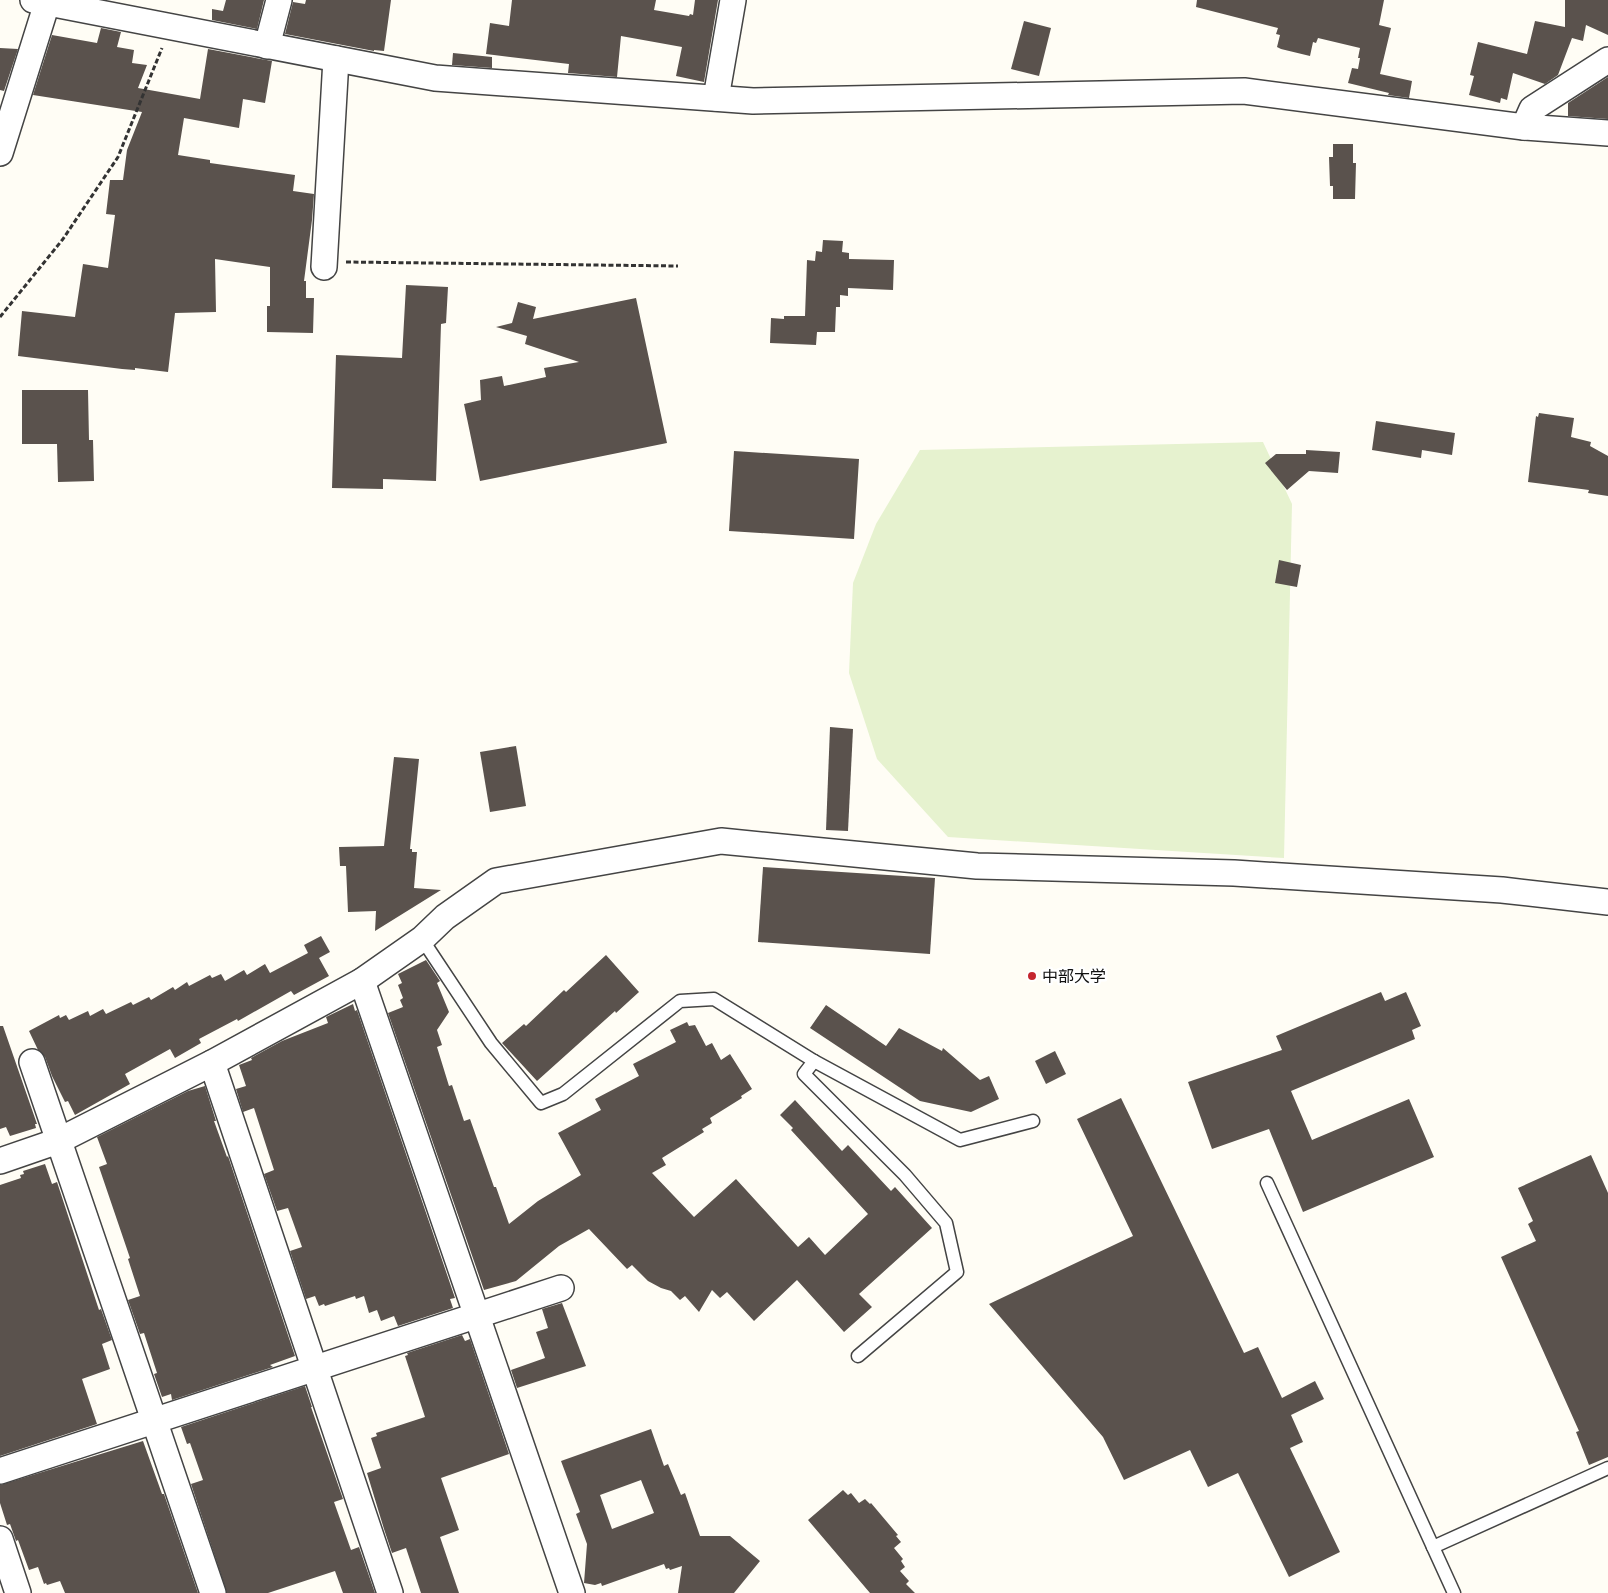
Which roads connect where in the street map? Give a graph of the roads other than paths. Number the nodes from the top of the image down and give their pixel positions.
1 (279, 0) edge
2 (733, 0) edge
3 (40, 1) edge
4 (267, 46) junction
5 (336, 59) junction
6 (1608, 60) edge
7 (716, 98) junction
8 (1524, 127) junction
9 (1608, 133) edge
10 (0, 153) edge
11 (324, 265) road end
12 (1608, 902) edge
13 (422, 939) junction
14 (362, 981) junction
15 (814, 1061) junction
16 (32, 1062) dead end
17 (212, 1063) junction
18 (1033, 1121) dead end
19 (58, 1141) junction
20 (0, 1161) edge
21 (1267, 1183) dead end
22 (562, 1288) dead end
23 (477, 1315) junction
24 (858, 1356) dead end
25 (315, 1368) junction
26 (154, 1421) junction
27 (1608, 1468) edge
28 (0, 1471) edge
29 (0, 1539) edge
30 (1433, 1547) junction
31 (18, 1593) edge
32 (213, 1593) edge
33 (390, 1593) edge
34 (572, 1593) edge
35 (1454, 1593) edge

1 - 4 street
2 - 7 street
3 - 4 street
3 - 10 street
4 - 5 street
5 - 7 street
5 - 11 street
6 - 8 street
7 - 8 street
8 - 9 street
12 - 13 street
13 - 14 street
13 - 15 lane
14 - 17 street
14 - 23 street
15 - 18 lane
15 - 24 lane
16 - 19 street
17 - 19 street
17 - 25 street
19 - 20 street
19 - 26 street
21 - 30 lane
22 - 23 street
23 - 25 street
23 - 34 street
25 - 26 street
25 - 33 street
26 - 28 street
26 - 32 street
27 - 30 lane
29 - 31 street
30 - 35 lane

